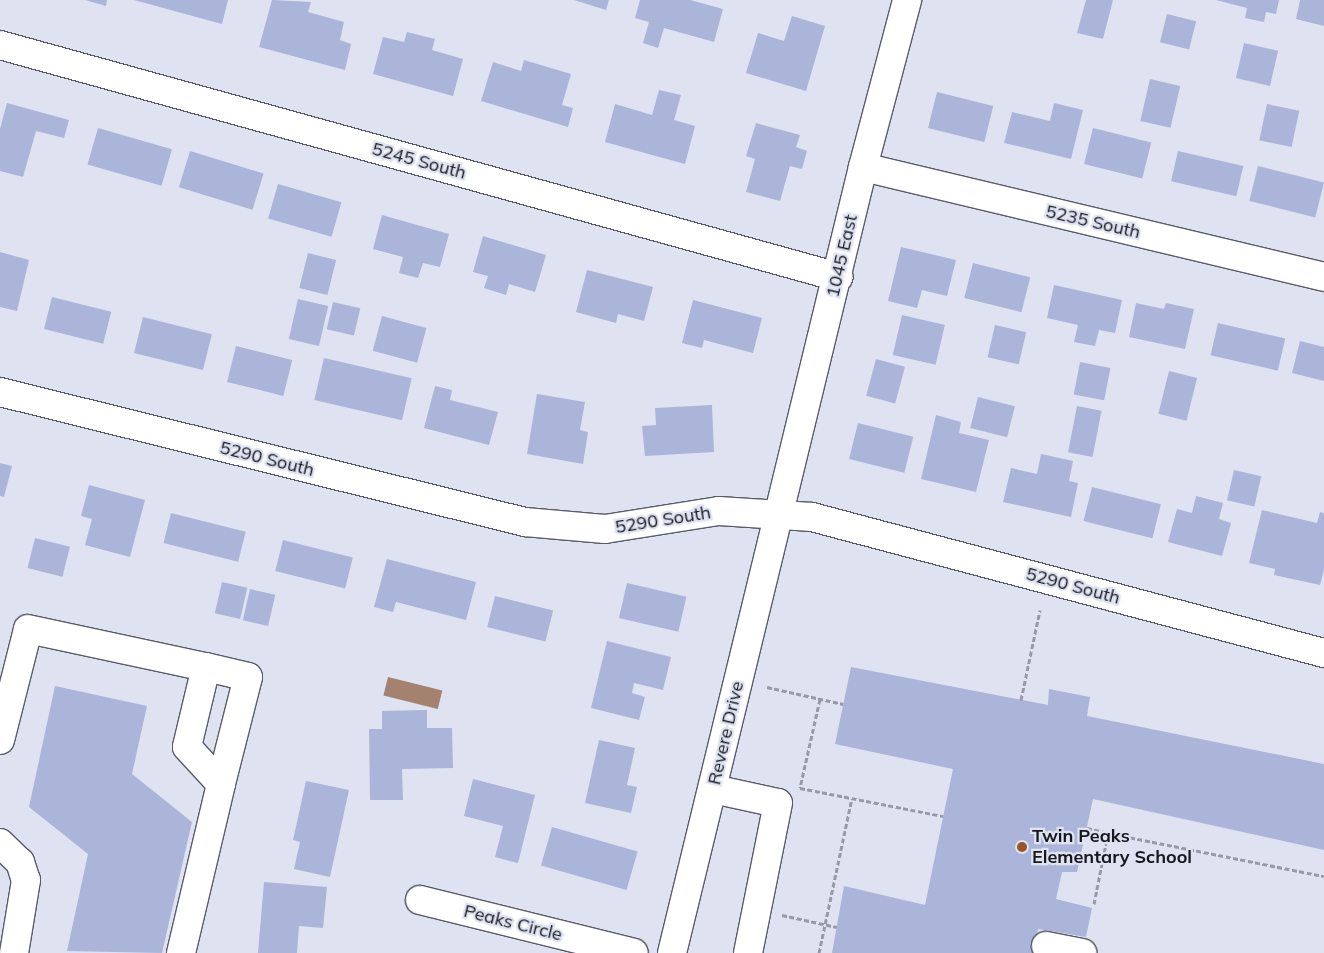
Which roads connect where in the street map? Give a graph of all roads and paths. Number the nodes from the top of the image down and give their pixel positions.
1 (905, 1) edge
2 (0, 45) edge
3 (863, 167) junction
4 (838, 277) junction
5 (1324, 277) edge
6 (0, 392) edge
7 (778, 513) junction
8 (1040, 610) dead end
9 (1324, 653) edge
10 (206, 667) junction
11 (766, 686) dead end
12 (820, 699) junction
13 (1020, 700) dead end
14 (843, 704) dead end
15 (0, 740) edge
16 (221, 784) junction
17 (712, 789) junction
18 (852, 798) junction
19 (943, 816) dead end
20 (1087, 828) dead end
21 (1108, 833) junction
22 (0, 843) edge
23 (1324, 876) edge
24 (420, 900) dead end
25 (1094, 904) dead end
26 (774, 913) dead end
27 (825, 924) junction
28 (837, 927) dead end
29 (1046, 946) dead end
30 (14, 953) edge
31 (182, 953) edge
32 (634, 953) edge
33 (672, 953) edge
34 (748, 953) edge
35 (819, 953) edge
36 (1082, 953) edge

1 - 3 street, 1045 East
2 - 4 street, 5245 South
3 - 4 street, 1045 East
3 - 5 street, 5235 South
4 - 7 street, 1045 East
6 - 7 street, 5290 South
7 - 9 street, 5290 South
7 - 17 street, Revere Drive
8 - 13 path
10 - 15 street
10 - 16 street
10 - 16 street
11 - 12 path
12 - 14 path
12 - 18 path
16 - 31 street
17 - 33 street, Revere Drive
17 - 34 street
18 - 19 path
18 - 27 path
20 - 21 path
21 - 23 path
21 - 25 path
22 - 30 street
24 - 32 street, Peaks Circle
26 - 27 path
27 - 28 path
27 - 35 path
29 - 36 street

